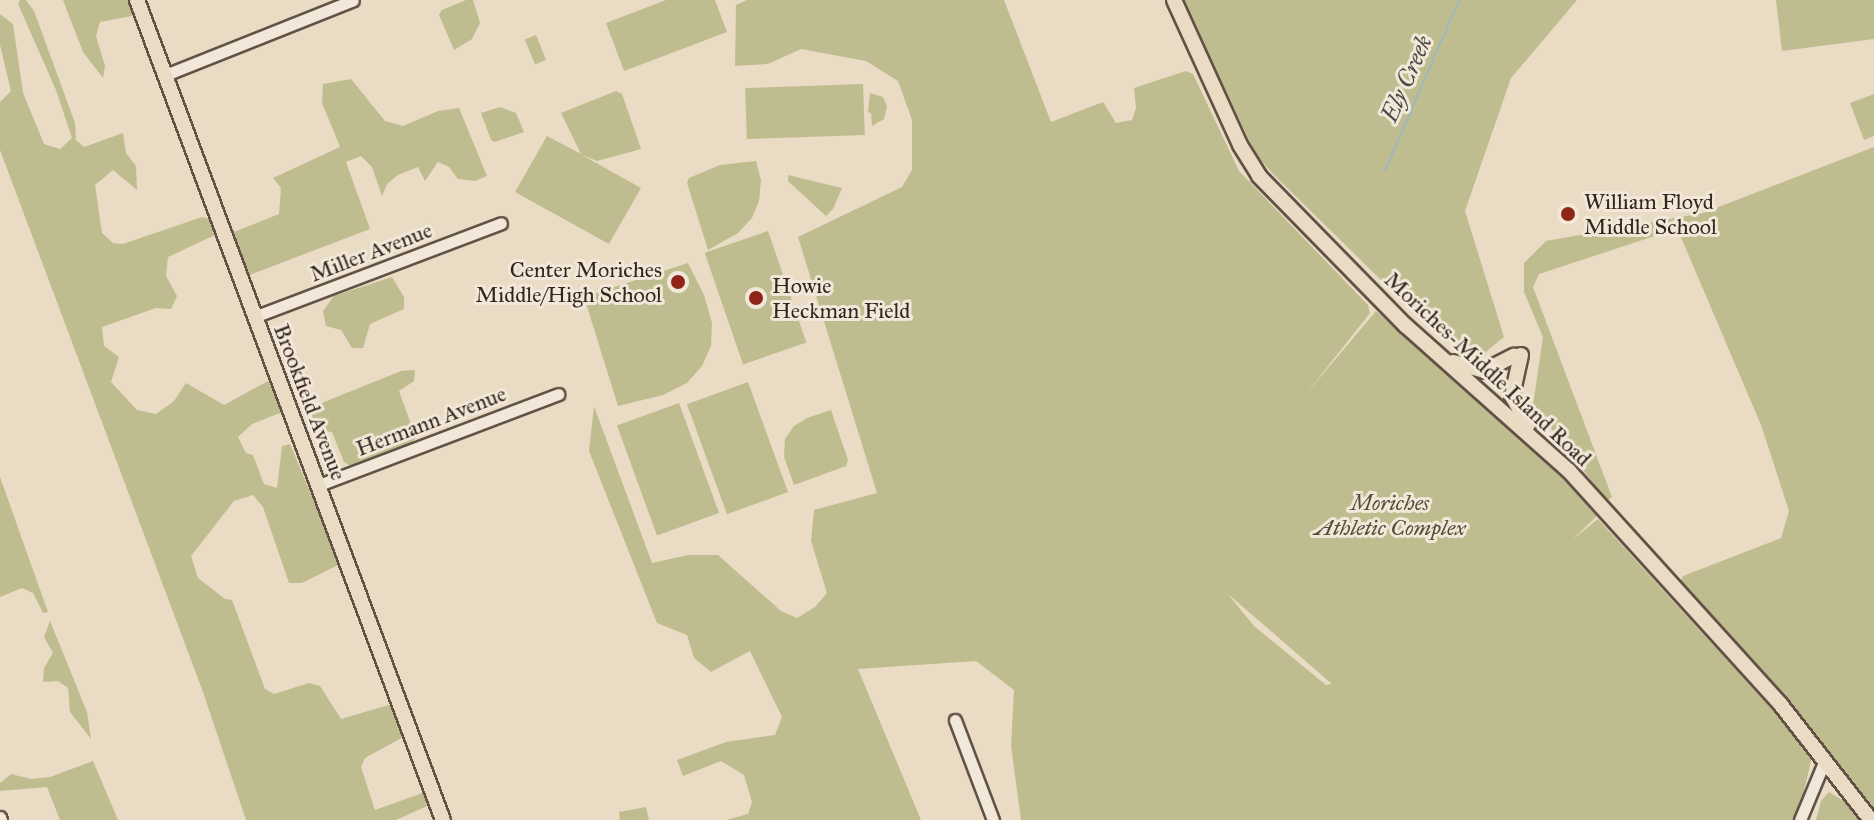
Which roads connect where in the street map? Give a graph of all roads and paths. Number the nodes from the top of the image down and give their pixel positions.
1 (137, 0) edge
2 (353, 0) edge
3 (1174, 0) edge
4 (165, 75) junction
5 (501, 223) dead end
6 (254, 317) junction
7 (1436, 354) junction
8 (558, 394) dead end
9 (1539, 442) junction
10 (319, 485) junction
11 (955, 720) dead end
12 (1825, 760) junction
13 (443, 820) edge
14 (993, 820) edge
15 (1800, 820) edge
16 (1871, 820) edge

1 - 4 main road, Brookfield Avenue
2 - 4 street
3 - 7 main road, Moriches-Middle Island Road
4 - 6 main road, Brookfield Avenue
5 - 6 street, Miller Avenue
6 - 10 main road, Brookfield Avenue
7 - 9 main road, Moriches-Middle Island Road
7 - 9 main road
8 - 10 street, Hermann Avenue
9 - 12 main road, Moriches-Middle Island Road
10 - 13 main road, Brookfield Avenue
11 - 14 street
12 - 15 street
12 - 16 main road, Moriches-Middle Island Road

